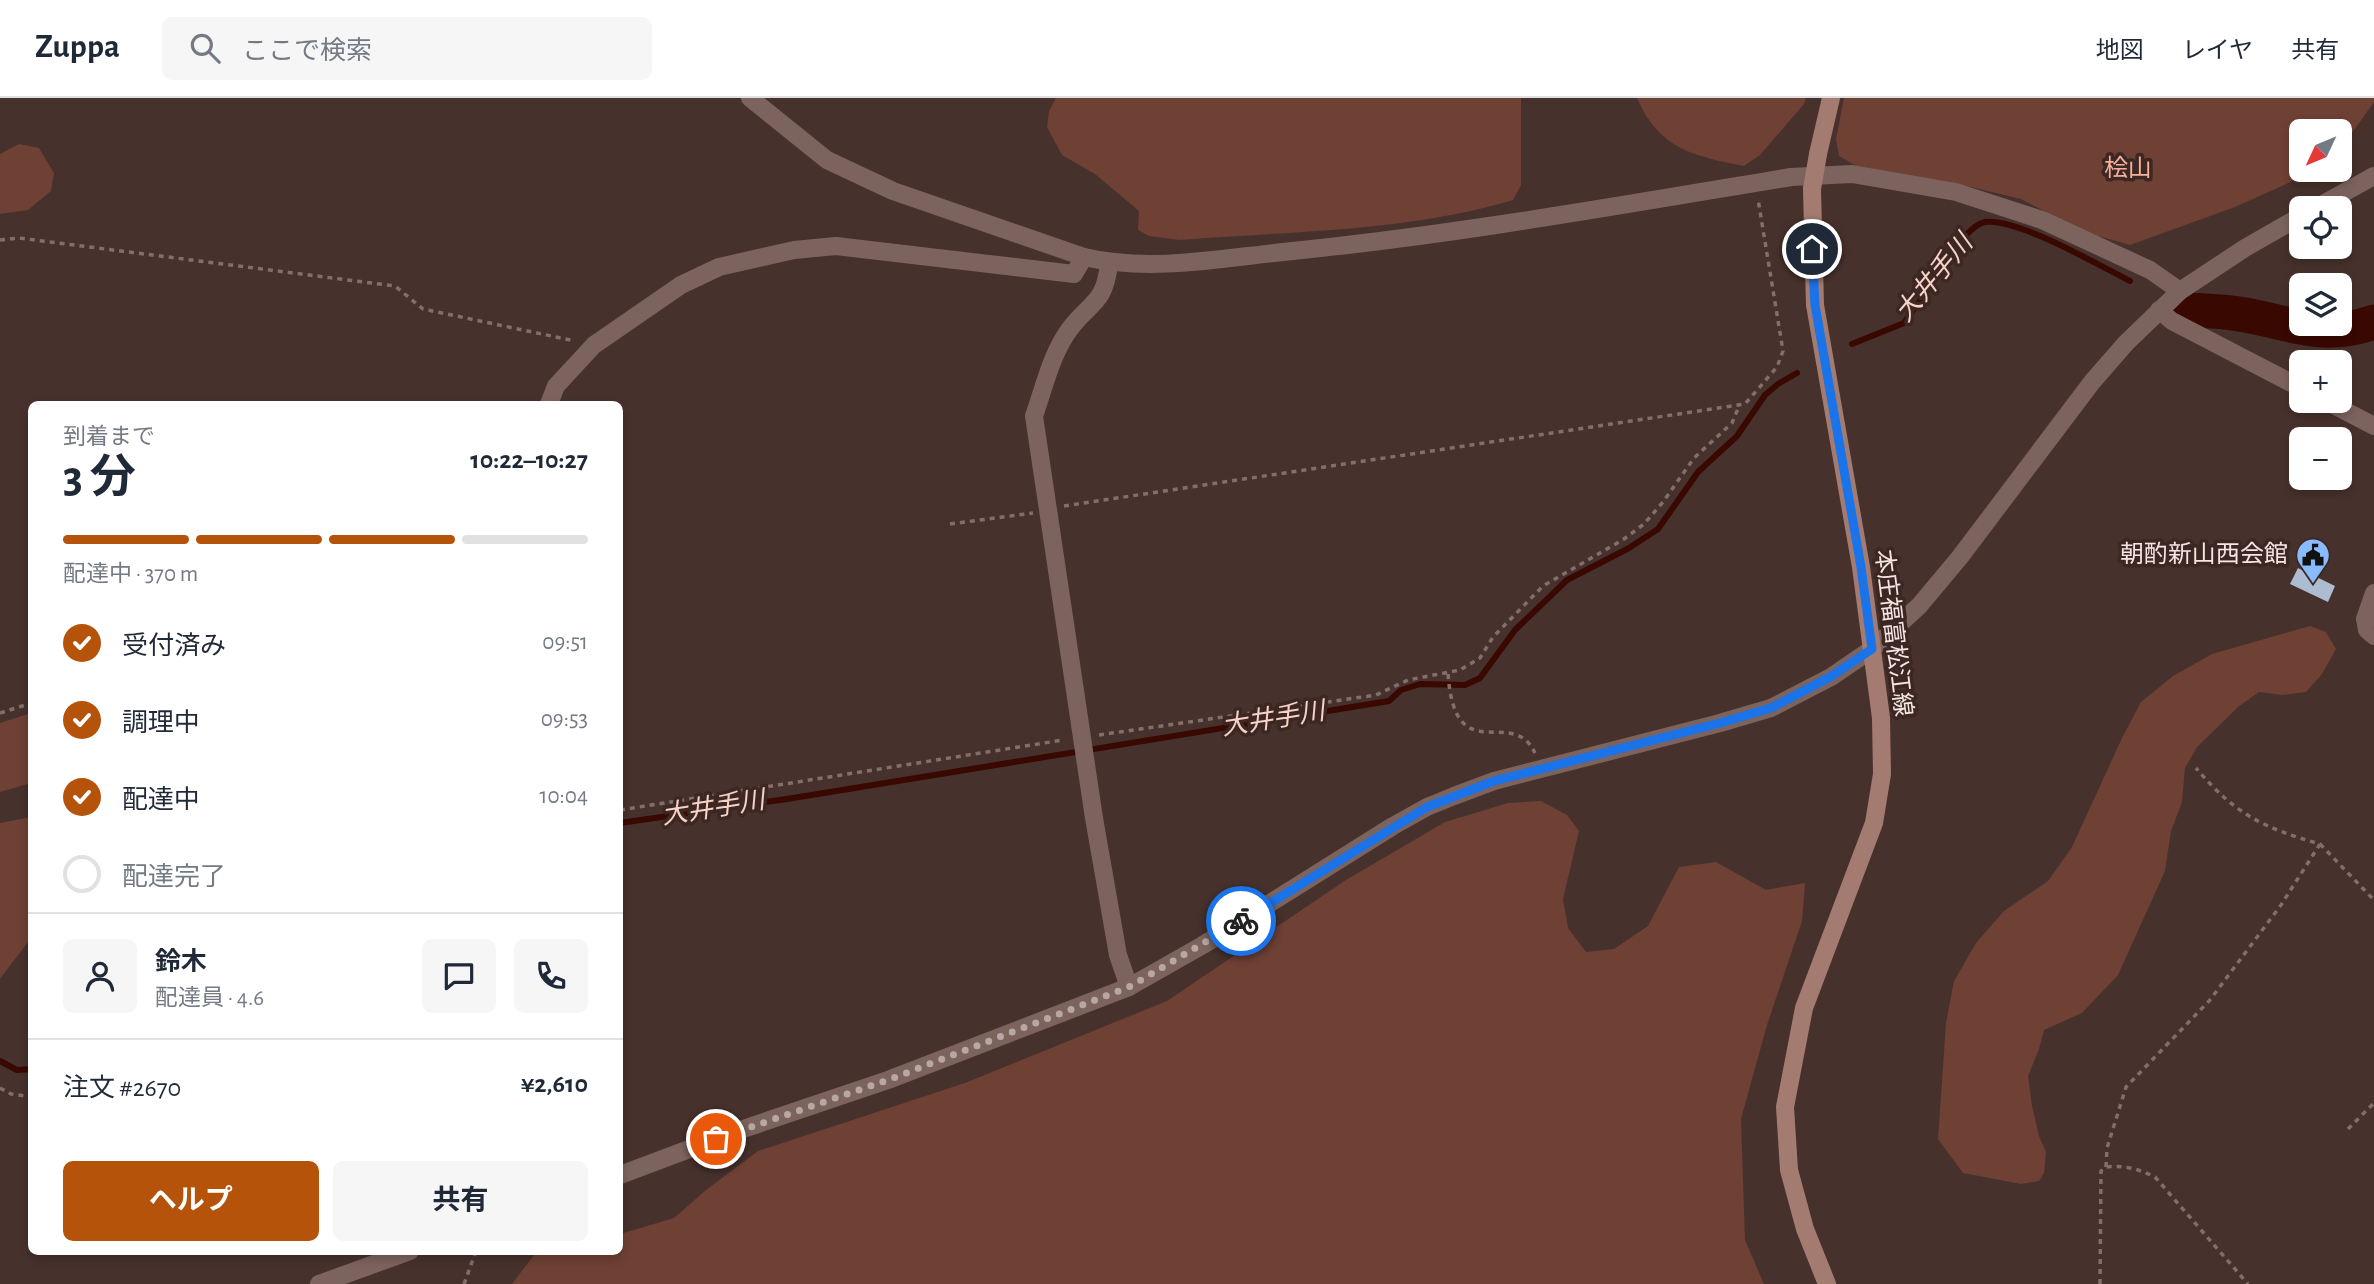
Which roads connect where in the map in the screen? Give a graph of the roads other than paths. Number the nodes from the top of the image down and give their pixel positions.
1 (750, 98) edge
2 (1831, 98) edge
3 (2374, 176) edge
4 (2338, 196) edge
5 (2289, 223) edge
6 (1084, 257) junction
7 (1109, 263) junction
8 (2180, 291) junction
9 (2159, 310) junction
10 (2289, 382) edge
11 (550, 401) edge
12 (2349, 413) edge
13 (2374, 426) edge
14 (2374, 593) edge
15 (2374, 636) edge
16 (1872, 649) junction
17 (1129, 987) junction
18 (623, 1174) edge
19 (399, 1255) edge
20 (319, 1284) edge
21 (1827, 1284) edge

1 - 6 street
2 - 16 main road, 本庄福富松江線, bridge
3 - 4 street
5 - 8 street
6 - 7 street
6 - 11 street
7 - 8 street
7 - 17 street
8 - 9 street
9 - 10 street
9 - 16 street
12 - 13 street
14 - 15 street
16 - 17 street
16 - 21 main road, 本庄福富松江線
17 - 18 street
19 - 20 street

